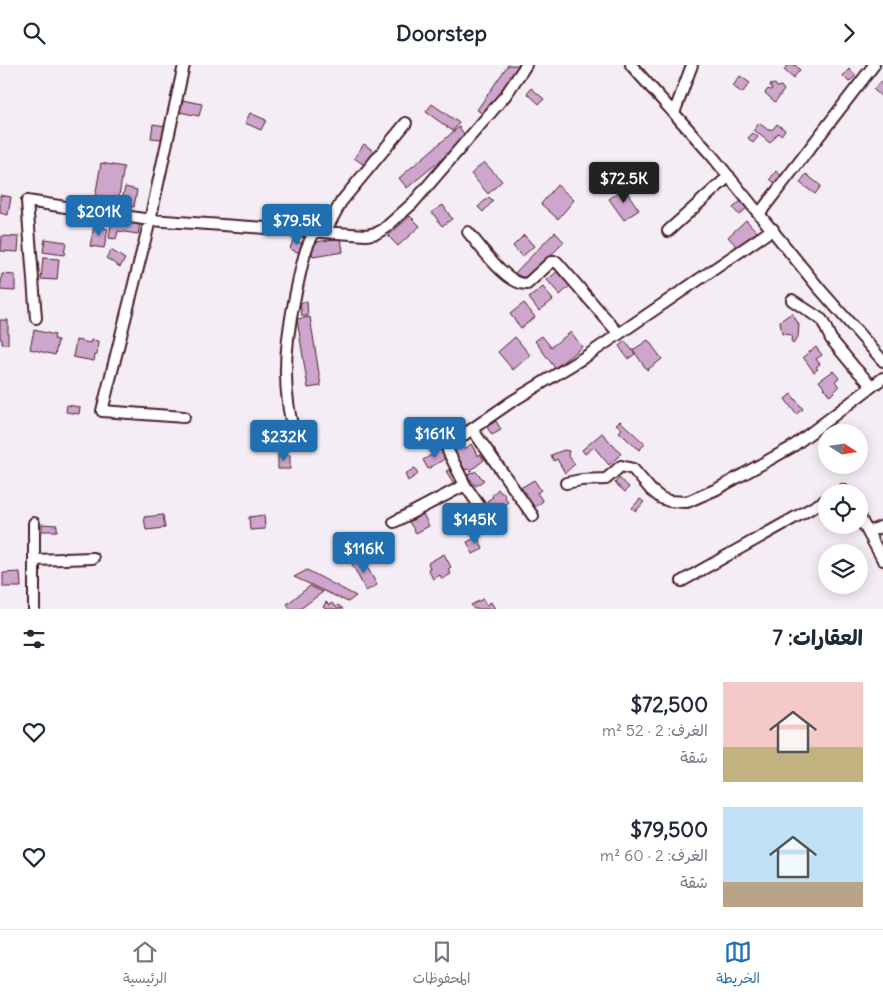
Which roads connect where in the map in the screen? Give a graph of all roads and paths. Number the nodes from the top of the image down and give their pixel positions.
1 (184, 65) edge
2 (526, 65) edge
3 (631, 65) edge
4 (692, 65) edge
5 (874, 65) edge
6 (674, 113) junction
7 (406, 123) dead end
8 (729, 176) junction
9 (759, 214) junction
10 (150, 220) junction
11 (773, 229) junction
12 (668, 231) dead end
13 (321, 232) junction
14 (468, 232) dead end
15 (792, 300) dead end
16 (36, 318) dead end
17 (619, 334) junction
18 (883, 361) edge
19 (883, 378) edge
20 (872, 386) junction
21 (184, 417) dead end
22 (472, 429) junction
23 (295, 436) dead end
24 (566, 483) dead end
25 (465, 485) junction
26 (818, 504) edge
27 (533, 516) dead end
28 (489, 520) dead end
29 (394, 522) dead end
30 (34, 523) dead end
31 (883, 525) edge
32 (868, 532) joint
33 (93, 558) dead end
34 (34, 560) junction
35 (883, 560) edge
36 (682, 581) dead end
37 (34, 609) edge

1 - 10 street
2 - 13 street
3 - 6 street
4 - 6 street
5 - 9 street
6 - 8 street
7 - 13 street
8 - 9 street
8 - 12 street
9 - 11 street
10 - 13 street
10 - 16 street
10 - 21 street
11 - 17 street
11 - 18 street
13 - 23 street
14 - 17 street
15 - 20 street
17 - 22 street
19 - 20 street
20 - 24 street
22 - 25 street
22 - 27 street
25 - 28 street
25 - 29 street
26 - 36 street
30 - 34 street
31 - 32 street
32 - 35 street
33 - 34 street
34 - 37 street

